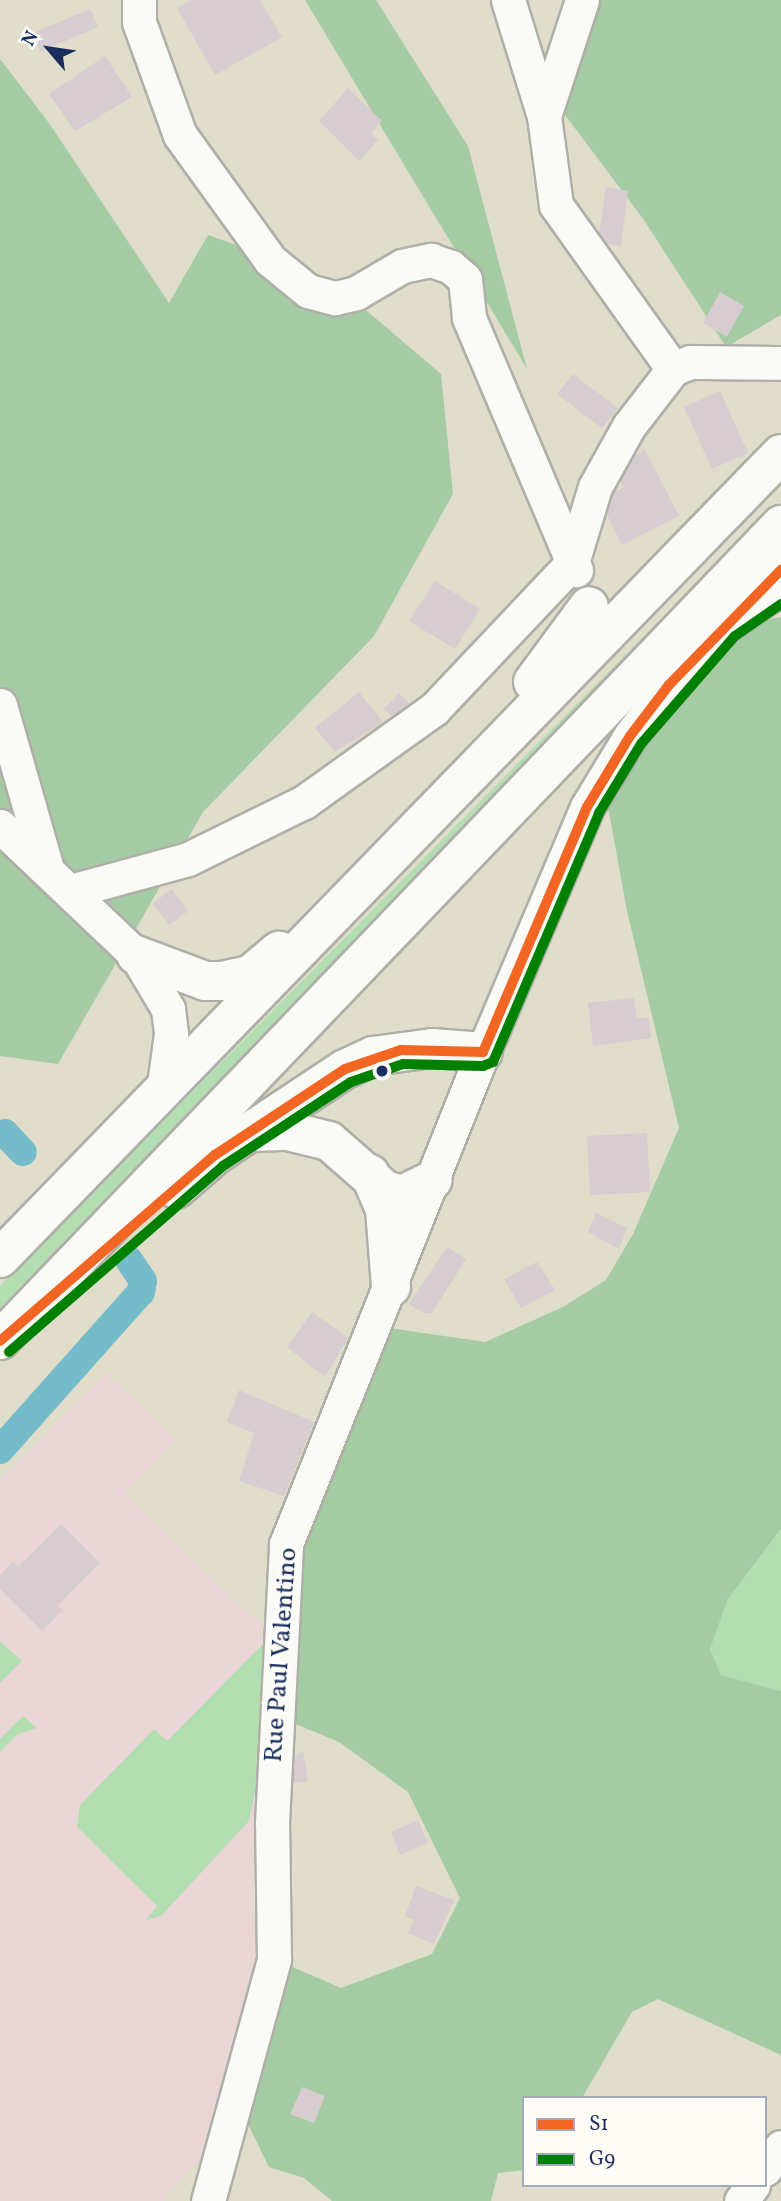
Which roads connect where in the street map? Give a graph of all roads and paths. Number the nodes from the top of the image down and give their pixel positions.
1 (139, 0) edge
2 (508, 0) edge
3 (582, 0) edge
4 (544, 116) junction
5 (781, 363) edge
6 (673, 369) junction
7 (781, 454) edge
8 (781, 525) edge
9 (572, 563) junction
10 (781, 570) edge
11 (767, 594) edge
12 (589, 606) joint
13 (0, 705) edge
14 (0, 826) edge
15 (414, 836) junction
16 (47, 869) junction
17 (71, 891) junction
18 (347, 904) junction
19 (136, 955) junction
20 (483, 1052) junction
21 (163, 1091) junction
22 (252, 1132) junction
23 (370, 1174) junction
24 (433, 1180) junction
25 (0, 1258) edge
26 (391, 1287) junction
27 (0, 1340) edge
28 (781, 2147) edge
29 (767, 2166) edge
30 (208, 2201) edge

1 - 9 street
2 - 4 street
3 - 4 street
4 - 6 street
5 - 6 street
6 - 9 street
7 - 15 highway
8 - 27 highway
9 - 12 street
9 - 17 street
10 - 11 highway
11 - 20 street, Rue Paul Valentino
12 - 15 highway
13 - 16 street
14 - 16 street
15 - 18 highway
16 - 17 street
17 - 19 street
18 - 19 highway
18 - 21 highway
19 - 21 street
20 - 22 highway
20 - 24 street, Rue Paul Valentino
21 - 25 highway
22 - 23 highway
22 - 27 highway
23 - 24 highway
23 - 26 highway
24 - 26 street, Rue Paul Valentino
26 - 30 street, Rue Paul Valentino
28 - 29 street

